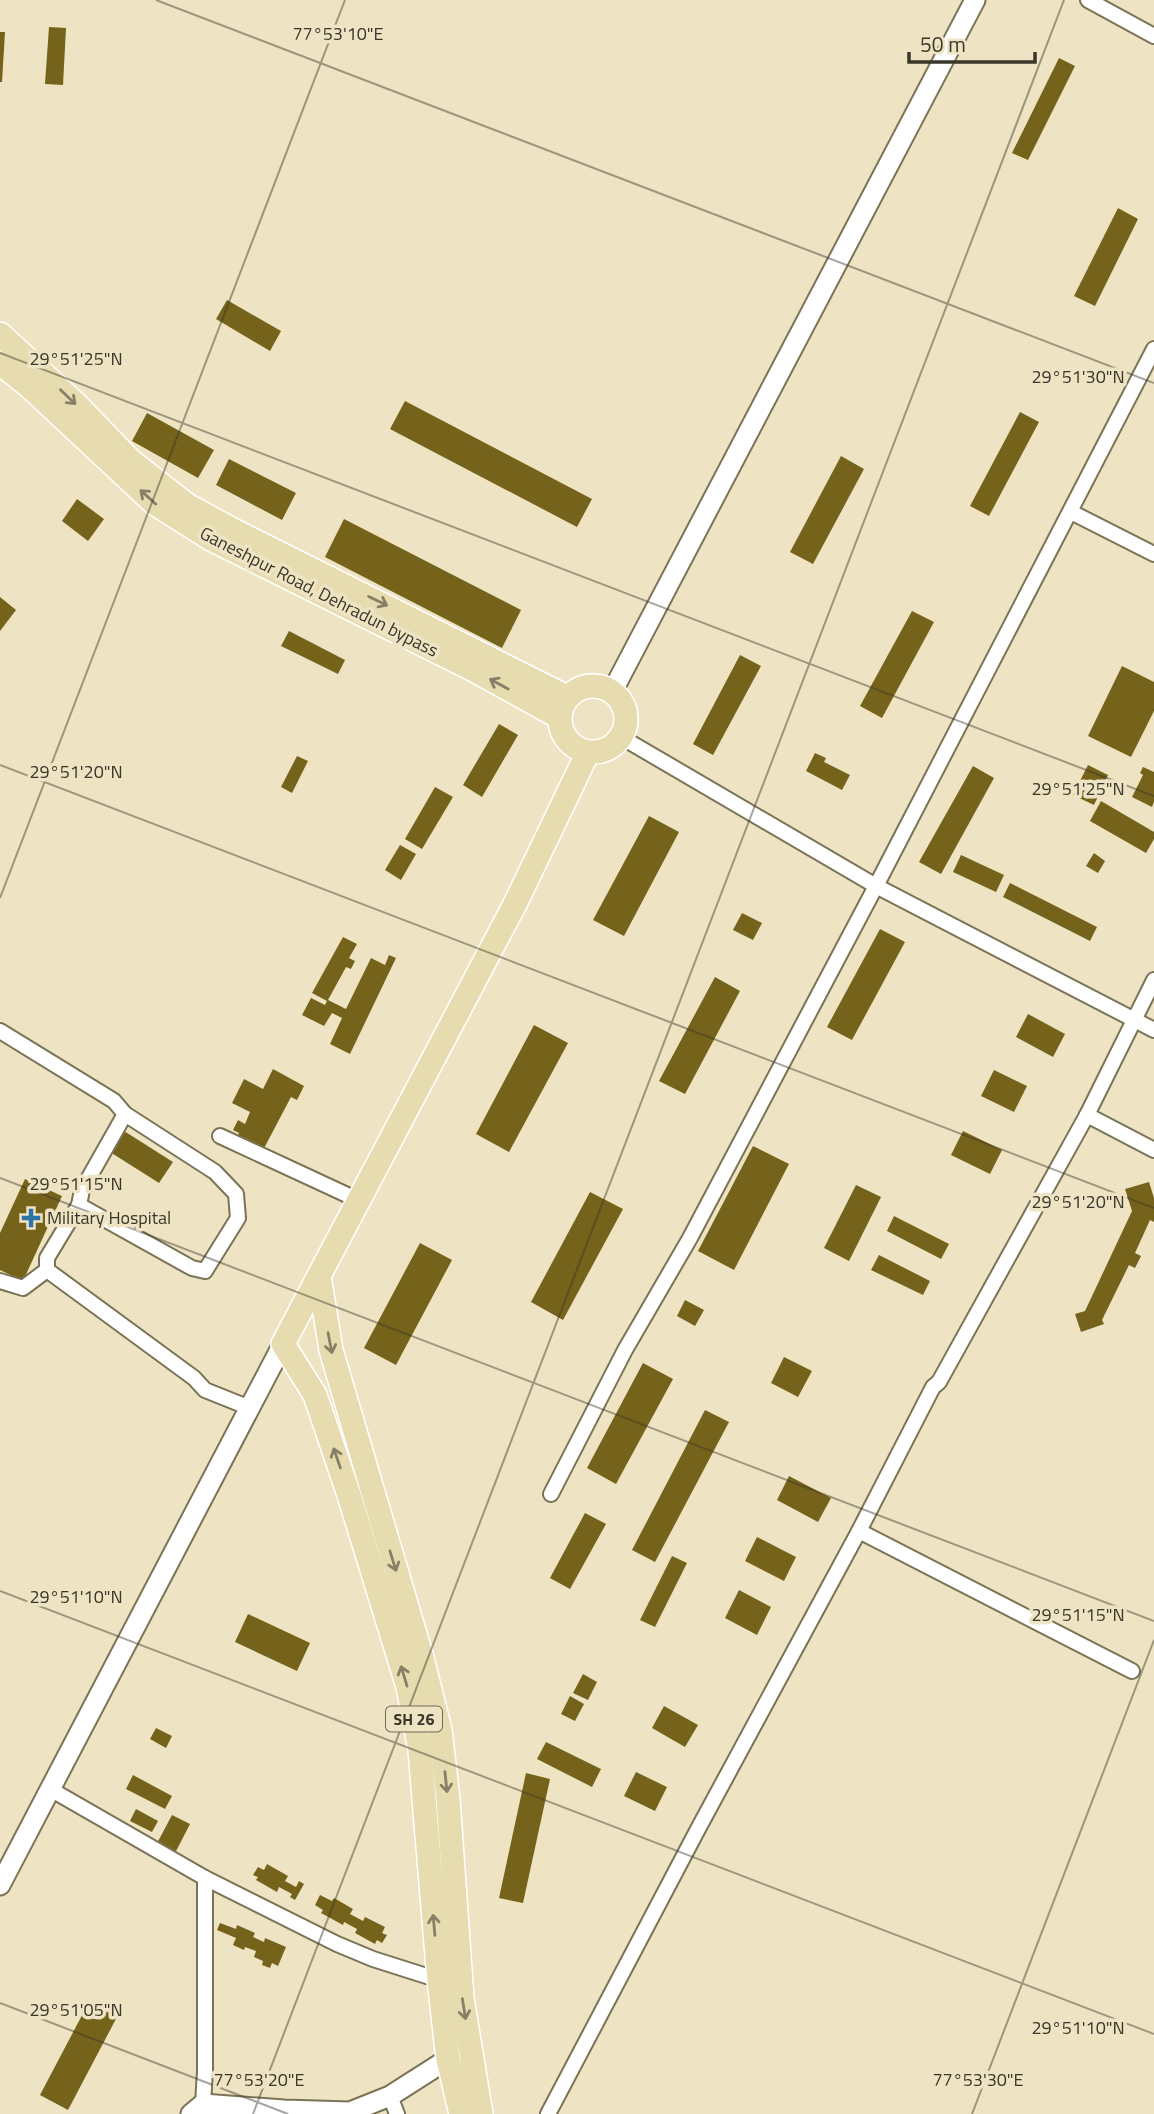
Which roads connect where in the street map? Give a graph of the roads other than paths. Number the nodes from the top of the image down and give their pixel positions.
1 (975, 0) edge
2 (1088, 0) edge
3 (1154, 36) edge
4 (0, 334) edge
5 (1154, 349) edge
6 (0, 363) edge
7 (1070, 512) junction
8 (1154, 554) edge
9 (612, 692) junction
10 (563, 707) junction
11 (621, 737) junction
12 (588, 752) junction
13 (876, 887) junction
14 (1154, 980) edge
15 (1133, 1020) junction
16 (1154, 1030) edge
17 (0, 1031) edge
18 (125, 1114) junction
19 (1087, 1115) junction
20 (220, 1136) dead end
21 (1154, 1150) edge
22 (358, 1200) junction
23 (79, 1205) junction
24 (47, 1270) junction
25 (318, 1276) junction
26 (0, 1281) edge
27 (283, 1344) junction
28 (250, 1408) junction
29 (551, 1494) dead end
30 (859, 1531) junction
31 (1132, 1671) dead end
32 (50, 1789) junction
33 (205, 1878) junction
34 (0, 1885) edge
35 (439, 1980) junction
36 (448, 2059) junction
37 (393, 2105) edge
38 (197, 2111) edge
39 (348, 2113) edge
40 (461, 2114) edge
41 (481, 2114) edge
42 (548, 2114) edge

1 - 9 main road
2 - 3 street
4 -> 10 main road
5 - 7 street
10 -> 6 main road, Ganeshpur Road, Dehradun bypass
7 - 8 street
7 - 13 street
9 - 10 main road
9 - 11 main road
10 - 12 main road
11 - 12 main road
11 - 13 street
12 - 22 main road
13 - 15 street
13 - 29 street
14 - 15 street
15 - 16 street
15 - 19 street
17 - 18 street
18 - 23 street
18 - 23 street
19 - 21 street
19 - 30 street
20 - 22 street
22 - 25 main road
23 - 24 street
24 - 26 street
24 - 28 street
25 - 27 main road
25 -> 41 main road
27 - 28 main road
35 -> 27 main road, SH 26
28 - 32 main road
30 - 31 street
30 - 42 street
32 - 33 street
32 - 34 main road
33 - 35 street
33 - 38 street
35 - 36 main road, SH 26
36 - 37 main road
36 - 40 main road, SH 26
37 - 39 main road
38 - 39 main road

